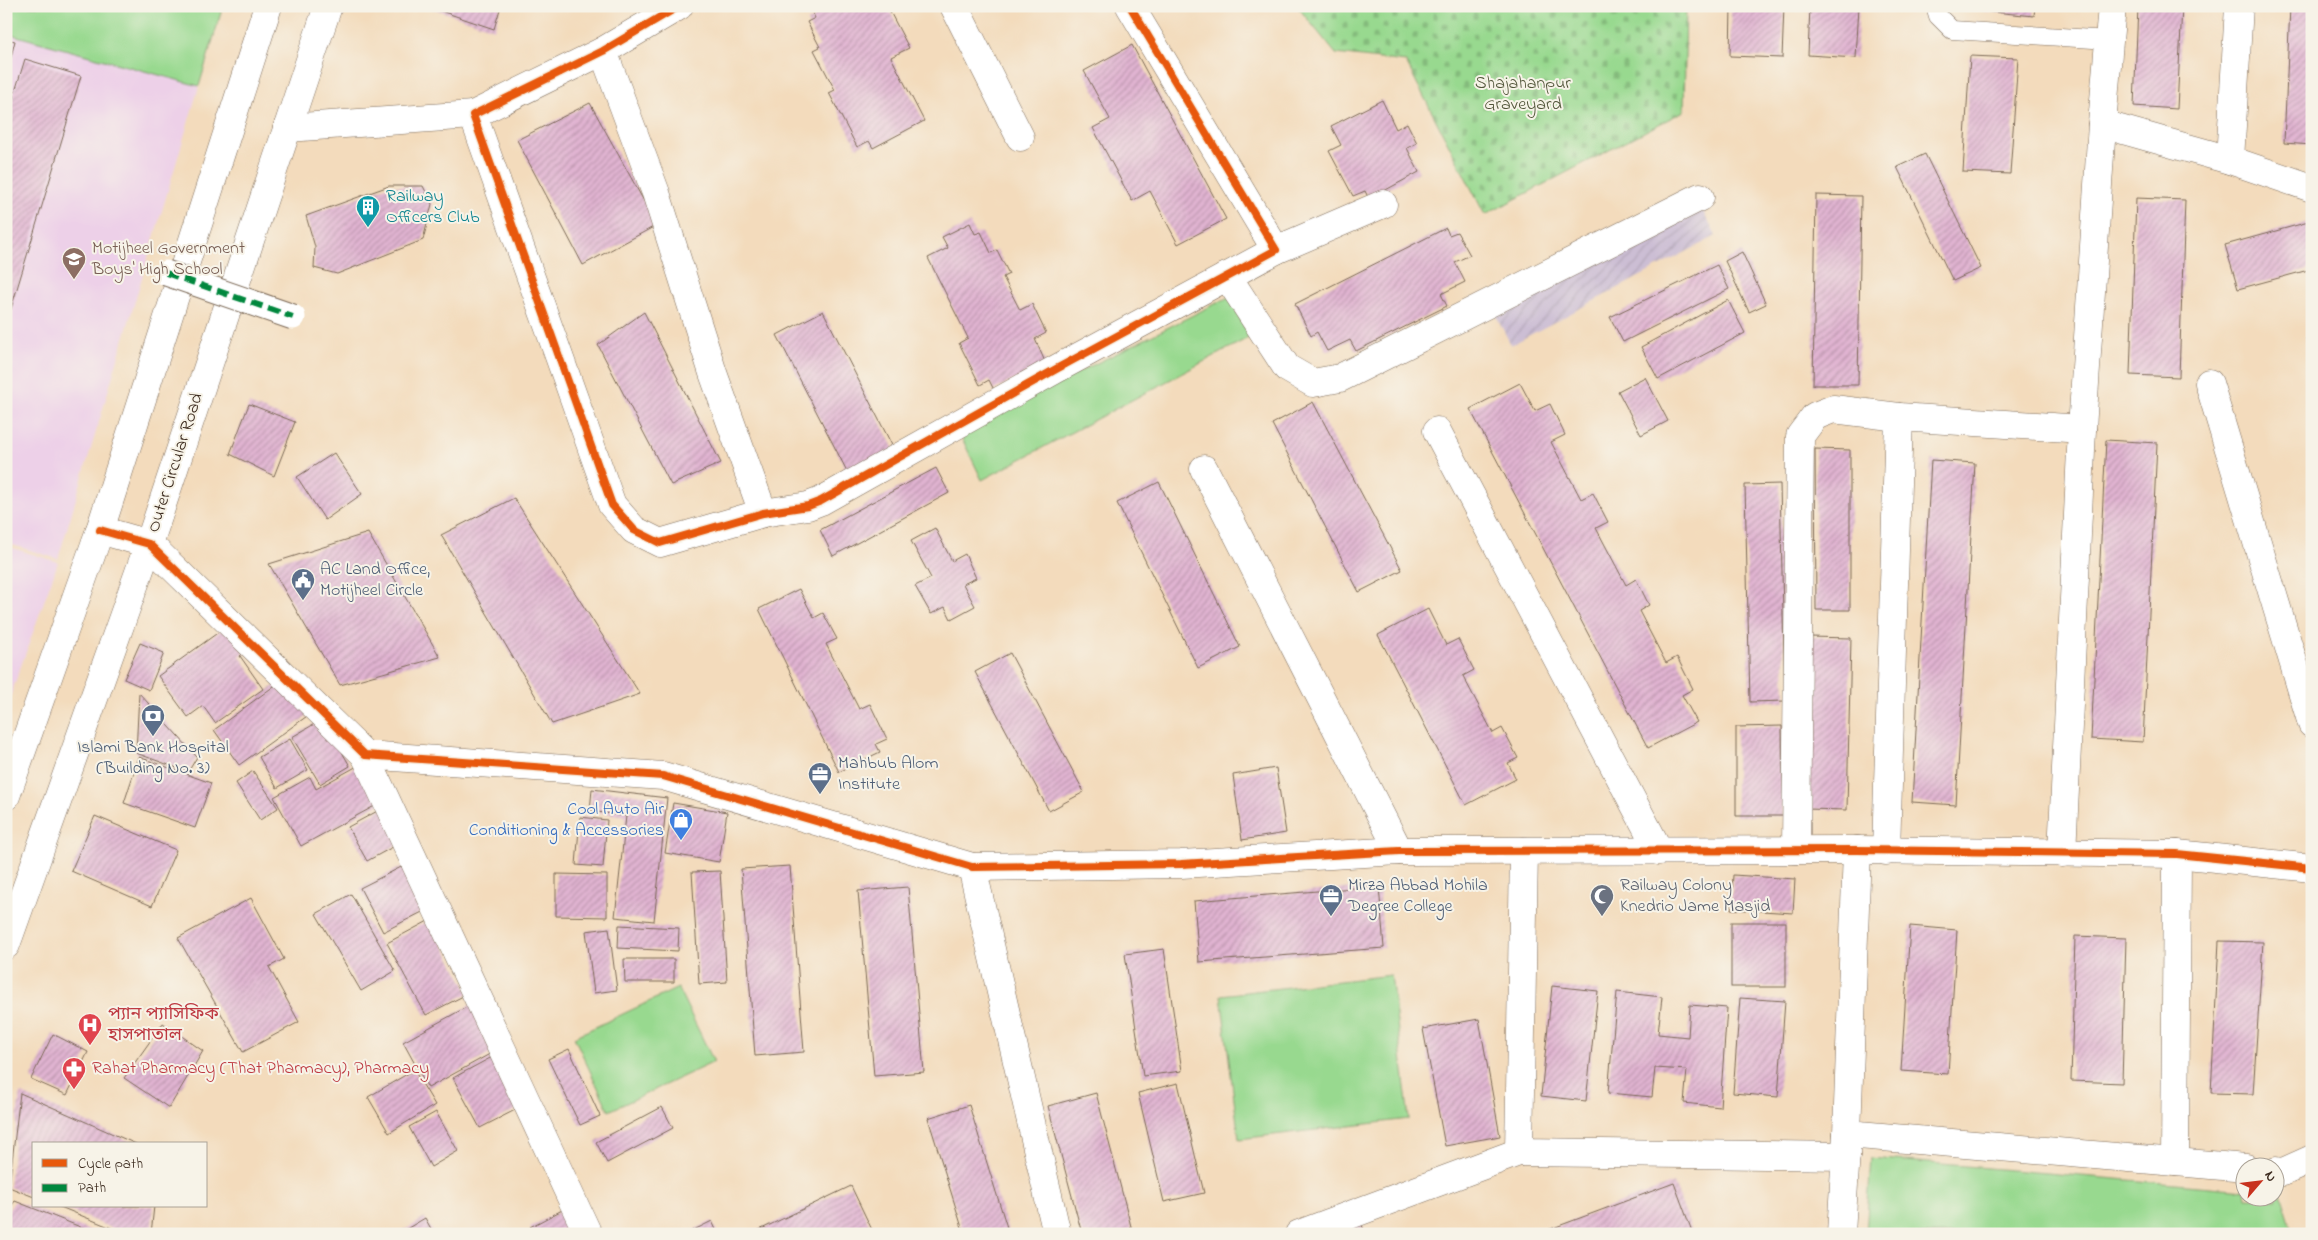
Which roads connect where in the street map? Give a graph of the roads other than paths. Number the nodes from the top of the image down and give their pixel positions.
1 (268, 6) edge
2 (328, 6) edge
3 (679, 6) edge
4 (954, 6) edge
5 (1130, 6) edge
6 (1935, 6) edge
7 (2112, 6) edge
8 (2238, 6) edge
9 (2110, 40) junction
10 (604, 51) junction
11 (473, 115) junction
12 (2102, 124) junction
13 (286, 128) junction
14 (1020, 137) dead end
15 (2230, 160) junction
16 (2312, 188) edge
17 (1700, 197) dead end
18 (1383, 204) dead end
19 (1276, 250) junction
20 (166, 273) dead end
21 (1228, 276) junction
22 (293, 317) dead end
23 (2209, 383) dead end
24 (1899, 417) junction
25 (2082, 429) junction
26 (1437, 432) dead end
27 (1204, 469) dead end
28 (763, 513) junction
29 (100, 530) junction
30 (149, 544) junction
31 (2312, 724) edge
32 (365, 755) junction
33 (6, 796) edge
34 (1399, 850) junction
35 (1796, 850) junction
36 (1857, 850) junction
37 (1886, 850) junction
38 (1524, 851) junction
39 (1659, 851) junction
40 (2062, 853) junction
41 (2178, 854) junction
42 (972, 867) junction
43 (2312, 868) edge
44 (6, 945) edge
45 (1846, 1145) junction
46 (1519, 1152) junction
47 (2312, 1159) edge
48 (2175, 1162) junction
49 (2236, 1167) edge
50 (2286, 1171) edge
51 (588, 1234) edge
52 (1057, 1234) edge
53 (1299, 1234) edge
54 (1841, 1234) edge

1 - 29 street
2 - 13 street, Outer Circular Road
3 - 10 street
4 - 14 street
5 - 19 street
6 - 9 lane
7 - 9 street
8 - 15 street
9 - 12 street
10 - 11 street
10 - 28 street
11 - 13 street
11 - 28 street
12 - 15 street
12 - 25 street
13 - 30 street, Outer Circular Road
15 - 16 street
17 - 21 street
18 - 19 street
19 - 21 street
20 - 22 street, bridge
21 - 28 street
23 - 31 street
24 - 25 street
24 - 35 street
24 - 37 street
25 - 40 street
26 - 39 street
27 - 34 street
29 - 30 street
29 - 33 street
30 - 32 street
30 - 44 street, Outer Circular Road
32 - 42 street
32 - 51 street
34 - 38 street
34 - 42 street
35 - 36 street
35 - 39 street
36 - 37 street
36 - 45 street
37 - 40 street
38 - 39 street
38 - 46 street
40 - 41 street
41 - 43 street
41 - 48 street
42 - 52 street
45 - 46 street
45 - 48 street
45 - 54 street
46 - 53 street
47 - 50 street
48 - 49 street

